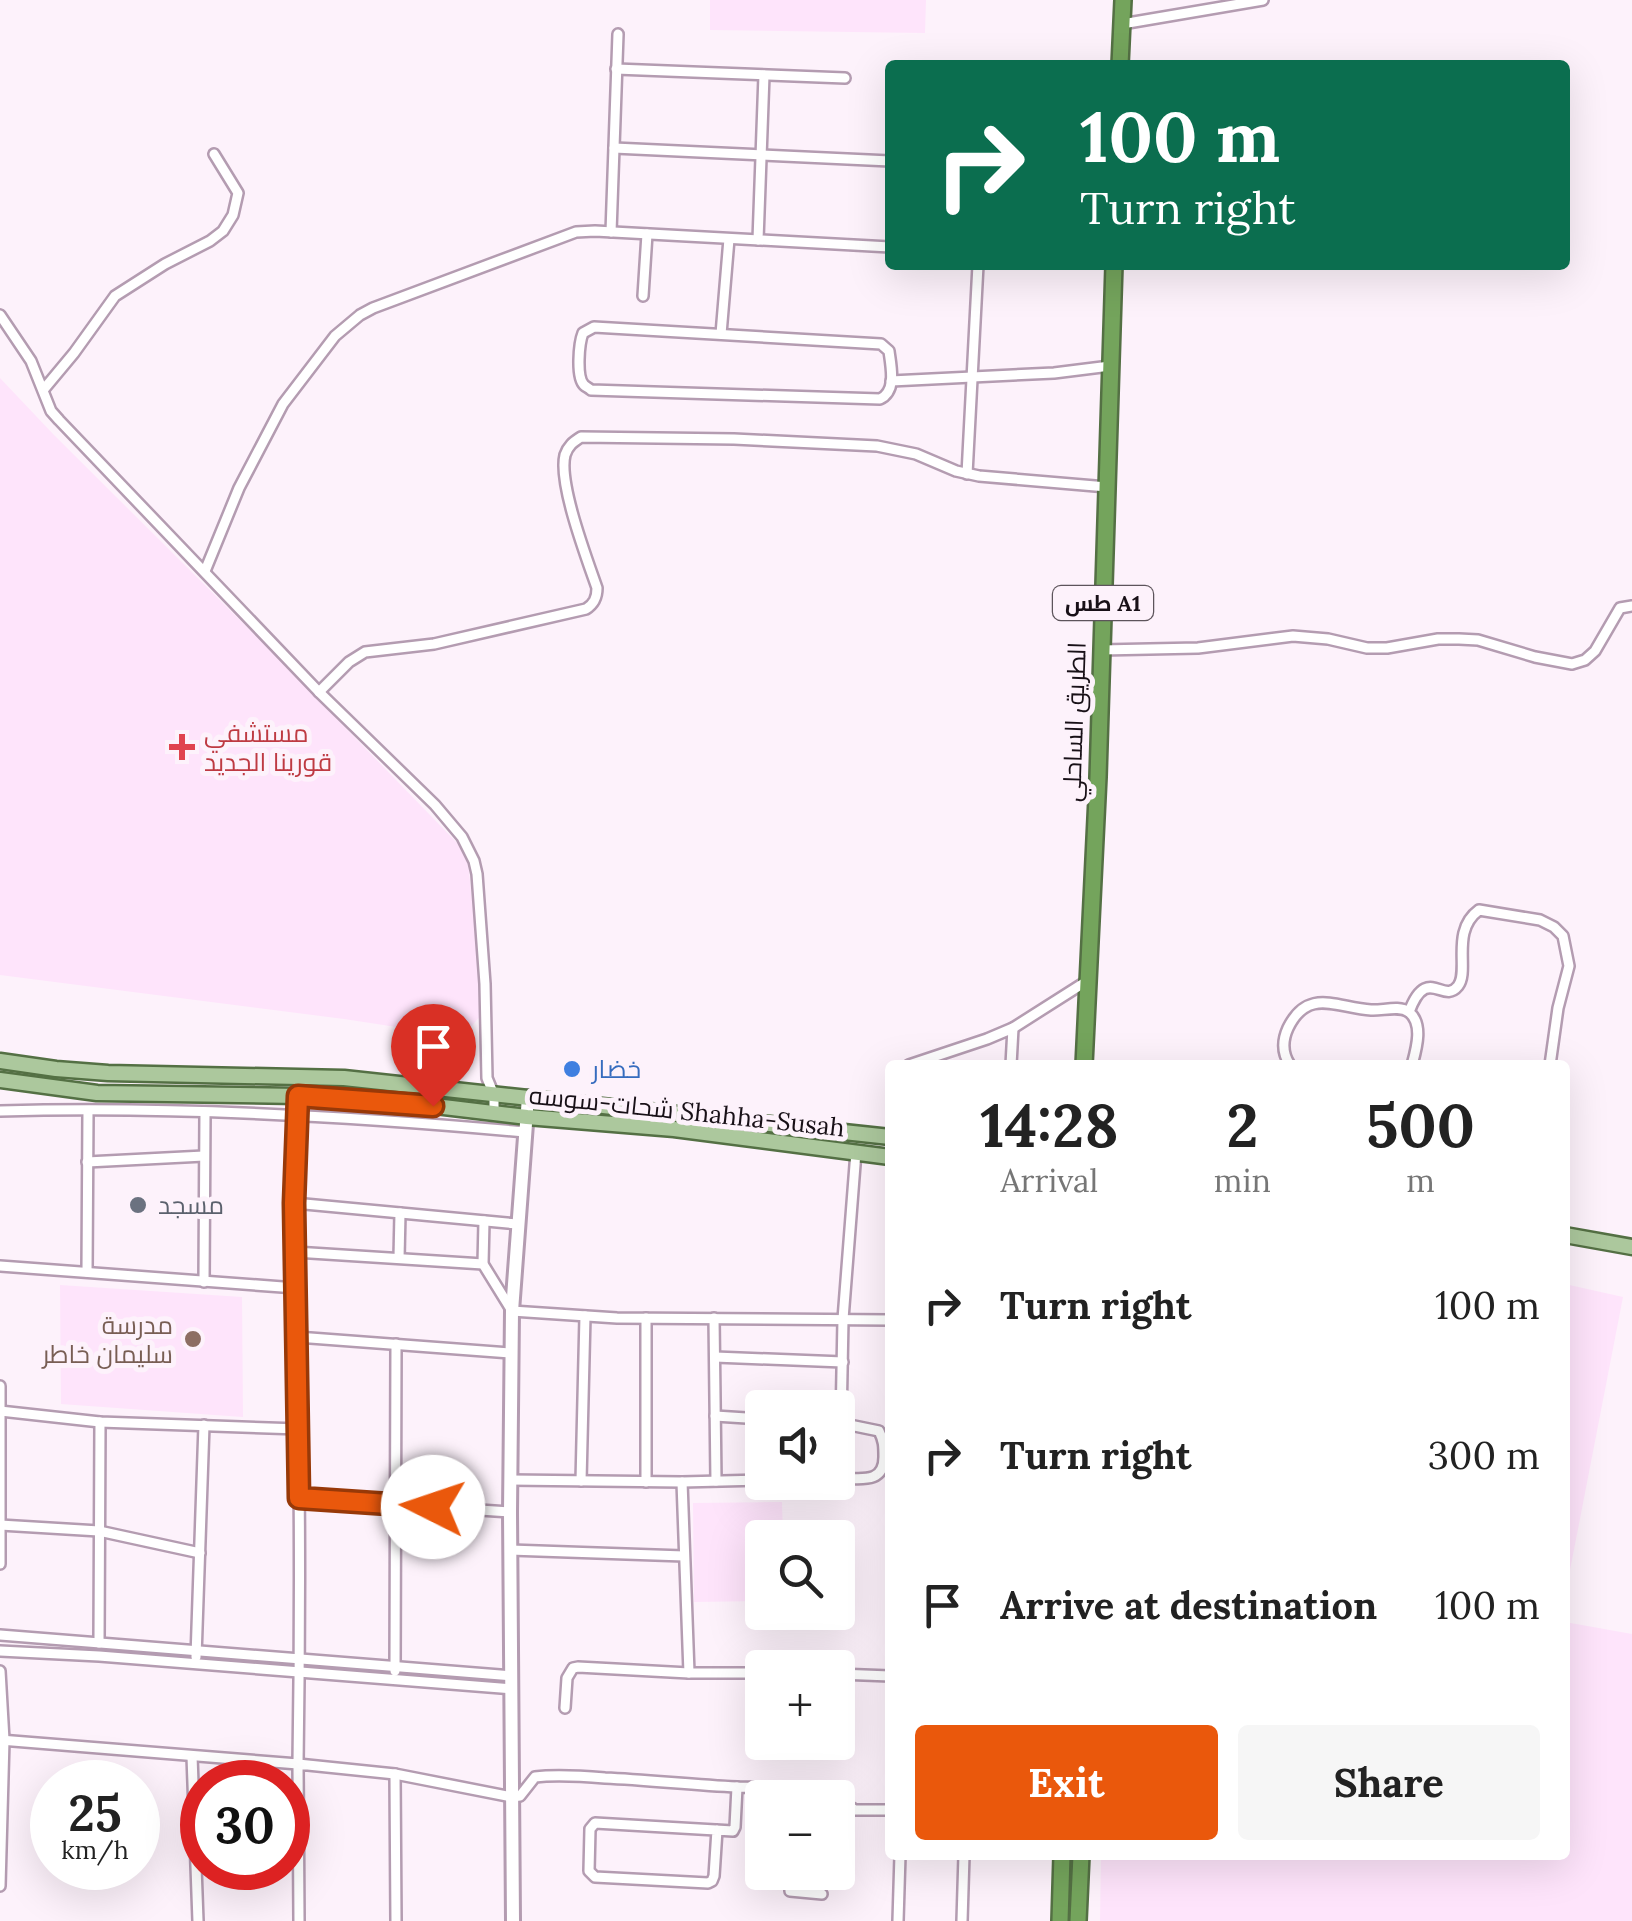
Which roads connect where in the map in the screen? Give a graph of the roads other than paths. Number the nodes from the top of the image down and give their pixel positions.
1 (1123, 0) edge
2 (1263, 0) edge
3 (1122, 24) junction
4 (618, 34) dead end
5 (1120, 60) edge
6 (616, 70) junction
7 (764, 75) junction
8 (845, 78) dead end
9 (614, 148) junction
10 (214, 154) dead end
11 (761, 156) junction
12 (885, 161) edge
13 (611, 232) junction
14 (647, 234) junction
15 (729, 238) junction
16 (758, 240) junction
17 (885, 248) edge
18 (978, 270) edge
19 (1114, 270) edge
20 (643, 296) dead end
21 (0, 315) edge
22 (720, 334) junction
23 (1110, 366) junction
24 (972, 377) junction
25 (891, 381) junction
26 (44, 388) junction
27 (967, 474) junction
28 (1106, 487) junction
29 (205, 571) junction
30 (1632, 606) edge
31 (1101, 650) junction
32 (319, 692) junction
33 (1092, 940) junction
34 (1088, 980) junction
35 (1409, 1012) junction
36 (1013, 1028) junction
37 (925, 1060) edge
38 (1011, 1060) edge
39 (1084, 1060) edge
40 (1093, 1060) edge
41 (1288, 1060) edge
42 (1413, 1060) edge
43 (1551, 1060) edge
44 (0, 1062) edge
45 (0, 1080) edge
46 (494, 1094) junction
47 (298, 1096) junction
48 (528, 1098) junction
49 (0, 1111) edge
50 (88, 1111) junction
51 (204, 1112) junction
52 (494, 1112) junction
53 (296, 1116) junction
54 (526, 1124) junction
55 (885, 1135) edge
56 (856, 1152) junction
57 (885, 1155) edge
58 (204, 1156) junction
59 (88, 1162) junction
60 (294, 1203) junction
61 (400, 1213) junction
62 (484, 1221) junction
63 (517, 1224) junction
64 (1570, 1235) edge
65 (1632, 1247) edge
66 (295, 1252) junction
67 (399, 1258) junction
68 (483, 1264) junction
69 (0, 1266) edge
70 (87, 1272) junction
71 (204, 1282) junction
72 (296, 1288) junction
73 (512, 1311) junction
74 (585, 1316) junction
75 (646, 1318) junction
76 (714, 1318) junction
77 (843, 1319) junction
78 (885, 1320) edge
79 (297, 1337) junction
80 (396, 1344) junction
81 (511, 1353) junction
82 (715, 1357) junction
83 (842, 1362) junction
84 (0, 1386) edge
85 (841, 1390) edge
86 (0, 1410) edge
87 (715, 1416) junction
88 (745, 1418) edge
89 (100, 1422) junction
90 (204, 1424) junction
91 (855, 1426) edge
92 (299, 1429) junction
93 (855, 1478) edge
94 (510, 1480) junction
95 (745, 1480) edge
96 (580, 1481) junction
97 (716, 1481) junction
98 (646, 1482) junction
99 (682, 1482) junction
100 (299, 1498) junction
101 (394, 1504) junction
102 (510, 1512) junction
103 (0, 1525) edge
104 (100, 1531) junction
105 (510, 1550) junction
106 (200, 1553) junction
107 (684, 1556) junction
108 (0, 1564) edge
109 (0, 1635) edge
110 (100, 1643) junction
111 (197, 1650) junction
112 (0, 1651) edge
113 (300, 1658) junction
114 (196, 1664) junction
115 (395, 1667) junction
116 (0, 1671) edge
117 (300, 1672) junction
118 (689, 1673) junction
119 (745, 1673) edge
120 (855, 1675) edge
121 (885, 1676) edge
122 (395, 1680) junction
123 (512, 1682) junction
124 (565, 1708) dead end
125 (2, 1740) edge
126 (192, 1756) junction
127 (245, 1760) edge
128 (298, 1760) edge
129 (310, 1765) edge
130 (395, 1774) junction
131 (737, 1788) junction
132 (745, 1789) edge
133 (512, 1797) junction
134 (0, 1804) edge
135 (855, 1810) edge
136 (885, 1810) edge
137 (717, 1830) junction
138 (900, 1860) edge
139 (964, 1860) edge
140 (1062, 1860) edge
141 (1080, 1860) edge
142 (0, 1886) edge
143 (299, 1890) edge
144 (790, 1890) edge
145 (822, 1894) dead end
146 (198, 1921) edge
147 (299, 1921) edge
148 (396, 1921) edge
149 (513, 1921) edge
150 (898, 1921) edge
151 (962, 1921) edge
152 (1060, 1921) edge
153 (1078, 1921) edge

1 - 3 highway
2 - 3 street
3 - 5 highway
4 - 6 street
6 - 7 street
6 - 9 street
7 - 8 street
7 - 11 street
9 - 11 street
9 - 13 street
10 - 26 street
11 - 12 street
11 - 16 street
13 - 14 street
13 - 29 street
14 - 15 street
14 - 20 street
15 - 16 street
15 - 22 street
16 - 17 street
18 - 24 street
19 - 23 highway, الطريق الساحلي / طس A1
21 - 26 street
22 - 25 street
22 - 25 street
23 - 24 street
23 - 28 highway, الطريق الساحلي / طس A1
24 - 25 street
24 - 27 street
26 - 29 street
27 - 28 street
27 - 32 street
28 - 31 highway, الطريق الساحلي / طس A1
29 - 32 street
30 - 31 street
31 - 33 highway, الطريق الساحلي / طس A1
32 - 46 street
33 - 34 highway, طس A1
33 - 40 highway
34 - 36 street
34 - 39 highway, طس A1
35 - 41 street
35 - 42 street
35 - 43 street
36 - 37 street
36 - 38 street
44 - 46 main road, شحات-سوسه Shahha-Susah
45 - 47 main road, شحات-سوسه Shahha-Susah
46 - 48 main road, شحات-سوسه Shahha-Susah
46 - 52 street
47 - 52 main road, شحات-سوسه Shahha-Susah
47 - 53 street
48 - 54 street
48 - 55 main road, شحات-سوسه Shahha-Susah
49 - 50 street
50 - 51 street
50 - 59 street
51 - 53 street
51 - 58 street
52 - 54 main road, شحات-سوسه Shahha-Susah
53 - 54 street
53 - 60 street
54 - 56 main road, شحات-سوسه Shahha-Susah
54 - 63 street
56 - 57 main road, شحات-سوسه Shahha-Susah
56 - 77 street
58 - 59 street
58 - 71 street
59 - 70 street
60 - 61 street
60 - 66 street
61 - 62 street
61 - 67 street
62 - 63 street
62 - 68 street
63 - 73 street
64 - 65 main road
66 - 67 street
66 - 72 street
67 - 68 street
68 - 73 street
69 - 70 street
70 - 71 street
71 - 72 street
72 - 79 street
73 - 74 street
73 - 81 street
74 - 75 street
74 - 96 street
75 - 76 street
75 - 98 street
76 - 77 street
76 - 82 street
77 - 78 street
77 - 83 street
79 - 80 street
79 - 92 street
80 - 81 street
80 - 101 street
81 - 94 street
82 - 83 street
82 - 87 street
83 - 85 street
84 - 86 street
86 - 89 street
86 - 103 street
87 - 88 street
87 - 97 street
89 - 90 street
89 - 104 street
90 - 92 street
90 - 106 street
91 - 93 street
92 - 100 street
94 - 96 street
94 - 102 street
95 - 97 street
96 - 98 street
97 - 99 street
98 - 99 street
99 - 107 street
100 - 101 street
100 - 113 street
101 - 102 street
101 - 115 street
102 - 105 street
103 - 104 street
103 - 108 street
104 - 106 street
104 - 110 street
105 - 107 street
105 - 123 street
106 - 111 street
107 - 118 street
109 - 110 street
110 - 111 street
111 - 113 street
111 - 114 street
112 - 114 street
113 - 115 street
113 - 117 street
114 - 117 street
115 - 122 street
115 - 123 street
116 - 125 street
117 - 122 street
117 - 128 street
118 - 119 street
118 - 124 street
120 - 121 street
122 - 123 street
123 - 133 street
125 - 126 street
125 - 134 street
126 - 127 street
126 - 146 street
129 - 130 street
130 - 133 street
130 - 148 street
131 - 132 street
131 - 133 street
131 - 137 street
133 - 149 street
134 - 142 street
135 - 136 street
137 - 137 street
138 - 150 street
139 - 151 street
140 - 152 highway
141 - 153 highway
143 - 147 street
144 - 145 street

